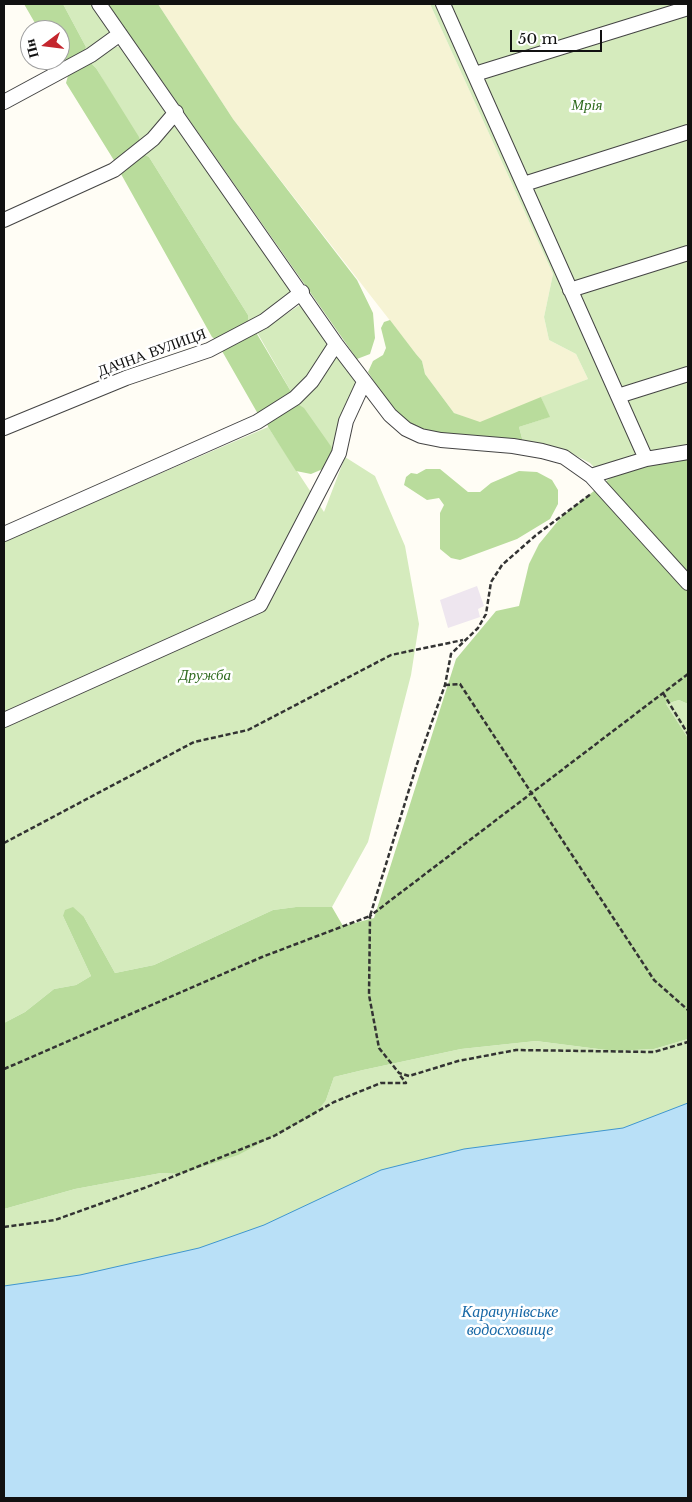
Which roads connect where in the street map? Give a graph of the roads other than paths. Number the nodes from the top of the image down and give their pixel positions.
1 (99, 4) edge
2 (443, 4) edge
3 (688, 8) edge
4 (120, 34) junction
5 (475, 74) junction
6 (4, 102) edge
7 (176, 112) junction
8 (688, 132) edge
9 (524, 184) junction
10 (4, 220) edge
11 (688, 253) edge
12 (570, 290) junction
13 (302, 292) junction
14 (336, 344) junction
15 (688, 374) edge
16 (364, 382) junction
17 (618, 396) junction
18 (4, 428) edge
19 (688, 452) edge
20 (646, 459) junction
21 (591, 476) junction
22 (4, 534) edge
23 (688, 583) edge
24 (4, 720) edge

1 - 4 street
2 - 5 street
3 - 5 street
4 - 6 street
4 - 7 street
5 - 9 street
7 - 10 street
7 - 13 street
8 - 9 street
9 - 12 street
11 - 12 street
12 - 17 street
13 - 14 street
13 - 18 street, ДАЧНА ВУЛИЦЯ
14 - 16 street
14 - 22 street
15 - 17 street
16 - 21 street
16 - 24 street
17 - 20 street
19 - 20 street
20 - 21 street
21 - 23 street

